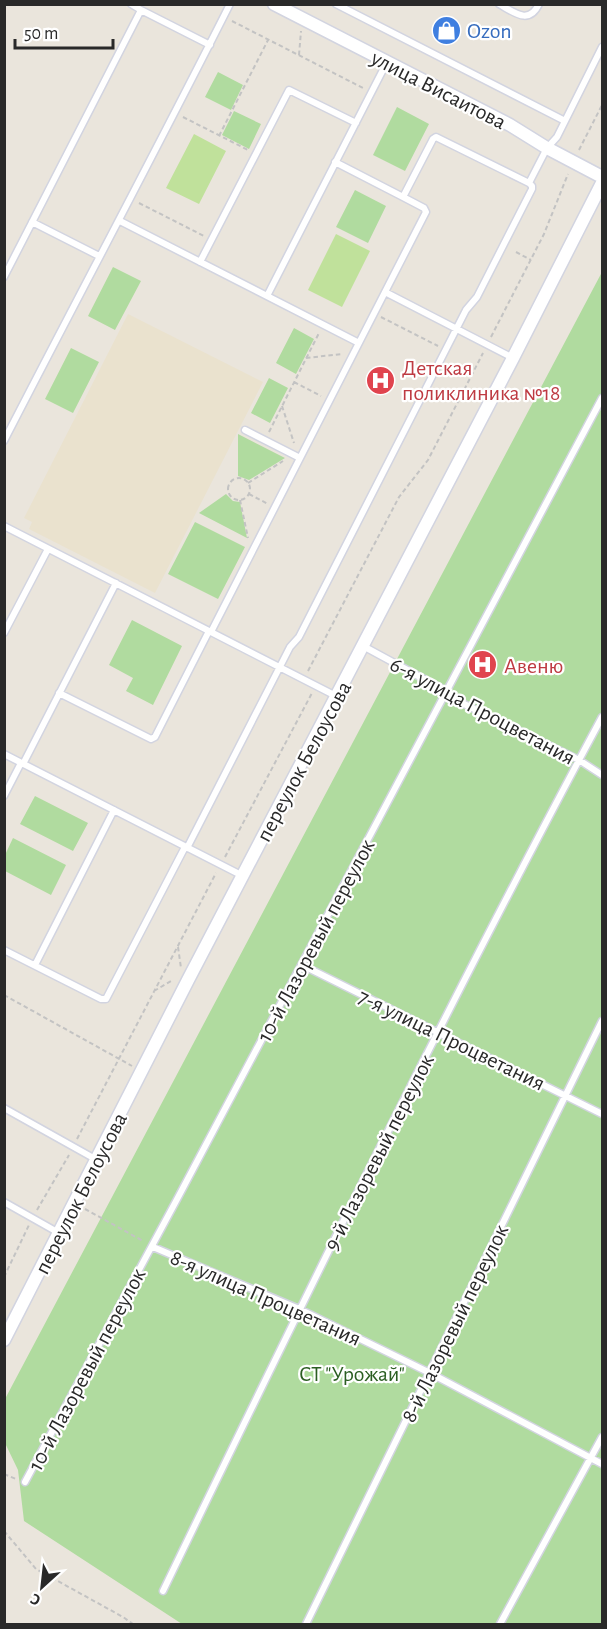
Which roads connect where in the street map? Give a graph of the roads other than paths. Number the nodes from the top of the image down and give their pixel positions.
1 (131, 4) edge
2 (231, 4) edge
3 (336, 4) edge
4 (499, 4) edge
5 (540, 4) edge
6 (275, 5) edge
7 (141, 10) junction
8 (210, 45) junction
9 (603, 47) edge
10 (387, 62) junction
11 (565, 121) junction
12 (356, 123) junction
13 (547, 148) junction
14 (335, 162) junction
15 (603, 177) edge
16 (529, 183) junction
17 (603, 183) edge
18 (403, 197) junction
19 (120, 221) junction
20 (32, 222) junction
21 (99, 256) junction
22 (200, 262) junction
23 (4, 277) edge
24 (385, 292) junction
25 (267, 296) junction
26 (456, 329) junction
27 (359, 343) junction
28 (513, 358) junction
29 (603, 398) edge
30 (245, 430) dead end
31 (4, 441) edge
32 (297, 457) junction
33 (4, 526) edge
34 (48, 549) junction
35 (116, 583) junction
36 (210, 631) junction
37 (4, 633) edge
38 (363, 646) junction
39 (280, 667) junction
40 (446, 691) junction
41 (59, 693) junction
42 (337, 696) junction
43 (603, 717) edge
44 (4, 754) edge
45 (579, 760) junction
46 (22, 764) junction
47 (603, 775) edge
48 (4, 796) edge
49 (114, 810) junction
50 (186, 847) junction
51 (243, 876) junction
52 (4, 950) edge
53 (35, 965) junction
54 (302, 965) junction
55 (603, 1021) edge
56 (439, 1032) junction
57 (566, 1095) junction
58 (4, 1108) edge
59 (603, 1114) edge
60 (97, 1160) junction
61 (4, 1202) edge
62 (59, 1234) junction
63 (153, 1247) junction
64 (299, 1309) junction
65 (4, 1340) edge
66 (430, 1373) junction
67 (603, 1437) edge
68 (592, 1458) junction
69 (603, 1464) edge
70 (25, 1482) road end
71 (164, 1591) dead end
72 (306, 1624) edge
73 (500, 1624) edge

1 - 7 lane
2 - 8 lane
3 - 11 lane
4 - 5 lane
6 - 10 street, улица Висаитова
7 - 8 lane
7 - 20 lane
8 - 19 lane
9 - 11 lane
10 - 12 lane
10 - 13 street, улица Висаитова
11 - 13 lane
12 - 14 lane
12 - 22 lane
13 - 15 street, улица Висаитова
13 - 16 lane
14 - 18 lane
14 - 25 lane
16 - 18 lane
16 - 26 lane
17 - 28 street, переулок Белоусова
18 - 24 lane
19 - 21 lane
19 - 22 lane
20 - 21 lane
20 - 23 lane
21 - 31 lane
22 - 25 lane
24 - 26 lane
24 - 27 lane
25 - 27 lane
26 - 28 lane
26 - 39 lane
27 - 32 lane
28 - 38 street, переулок Белоусова
29 - 40 lane, 10-й Лазоревый переулок
30 - 32 lane
32 - 36 lane
33 - 34 lane
34 - 35 lane
34 - 37 lane
35 - 36 lane
35 - 41 lane
36 - 39 lane
36 - 41 lane
38 - 40 lane, 6-я улица Процветания
38 - 42 street, переулок Белоусова
39 - 42 lane
39 - 50 lane
40 - 45 lane, 6-я улица Процветания
40 - 54 lane, 10-й Лазоревый переулок
41 - 46 lane
42 - 51 street, переулок Белоусова
43 - 45 lane, 9-й Лазоревый переулок
44 - 46 lane
45 - 47 lane, 6-я улица Процветания
45 - 56 lane, 9-й Лазоревый переулок
46 - 48 lane
46 - 49 lane
49 - 50 lane
49 - 53 lane
50 - 51 lane
50 - 53 lane
51 - 60 street, переулок Белоусова
52 - 53 lane
54 - 56 lane, 7-я улица Процветания
54 - 63 lane, 10-й Лазоревый переулок
55 - 57 lane, 8-й Лазоревый переулок
56 - 57 lane, 7-я улица Процветания
56 - 64 lane, 9-й Лазоревый переулок
57 - 59 lane, 7-я улица Процветания
57 - 66 lane, 8-й Лазоревый переулок
58 - 60 lane
60 - 62 street, переулок Белоусова
61 - 62 lane
62 - 65 street, переулок Белоусова
63 - 64 lane, 8-я улица Процветания
63 - 70 lane, 10-й Лазоревый переулок
64 - 66 lane, 8-я улица Процветания
64 - 71 lane, 9-й Лазоревый переулок
66 - 68 lane, 8-я улица Процветания
66 - 72 lane, 8-й Лазоревый переулок
67 - 68 lane
68 - 69 lane, 8-я улица Процветания
68 - 73 lane

